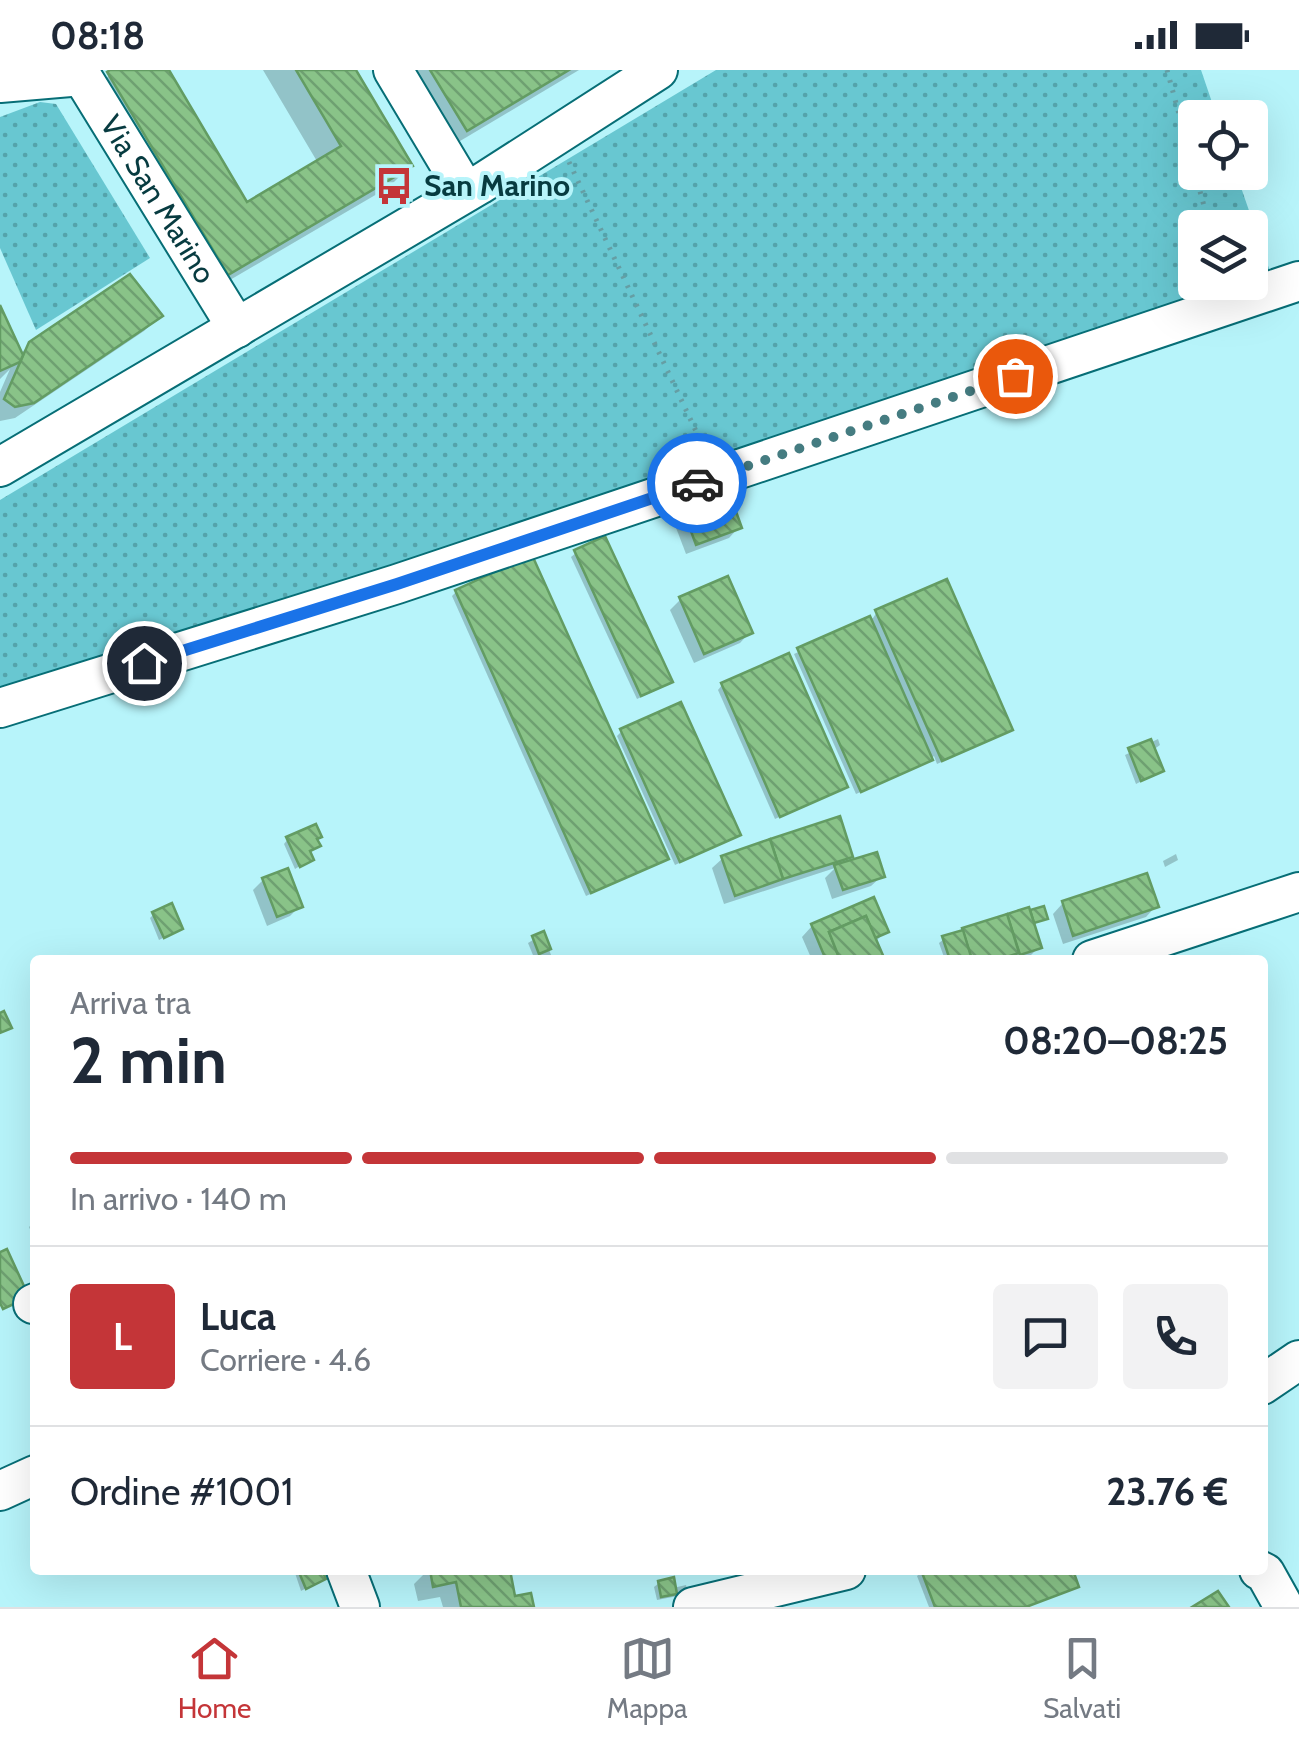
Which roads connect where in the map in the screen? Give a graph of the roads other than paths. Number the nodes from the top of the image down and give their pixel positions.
1 (392, 70) edge
2 (658, 70) edge
3 (80, 73) edge
4 (0, 83) edge
5 (466, 192) junction
6 (1299, 281) edge
7 (237, 328) junction
8 (0, 467) edge
9 (0, 708) edge
10 (1299, 892) edge
11 (1107, 955) edge
12 (1299, 1360) edge
13 (1268, 1381) edge
14 (30, 1477) edge
15 (0, 1490) edge
16 (348, 1575) edge
17 (830, 1575) edge
18 (1267, 1575) edge
19 (753, 1600) edge
20 (360, 1607) edge
21 (693, 1607) edge
22 (1284, 1607) edge

1 - 5 street
2 - 5 street
3 - 4 street
3 - 7 street, Via San Marino
5 - 7 street
6 - 9 street
7 - 8 street
10 - 11 street
12 - 13 street
14 - 15 street
16 - 20 street
17 - 19 street
18 - 22 street
19 - 21 street

